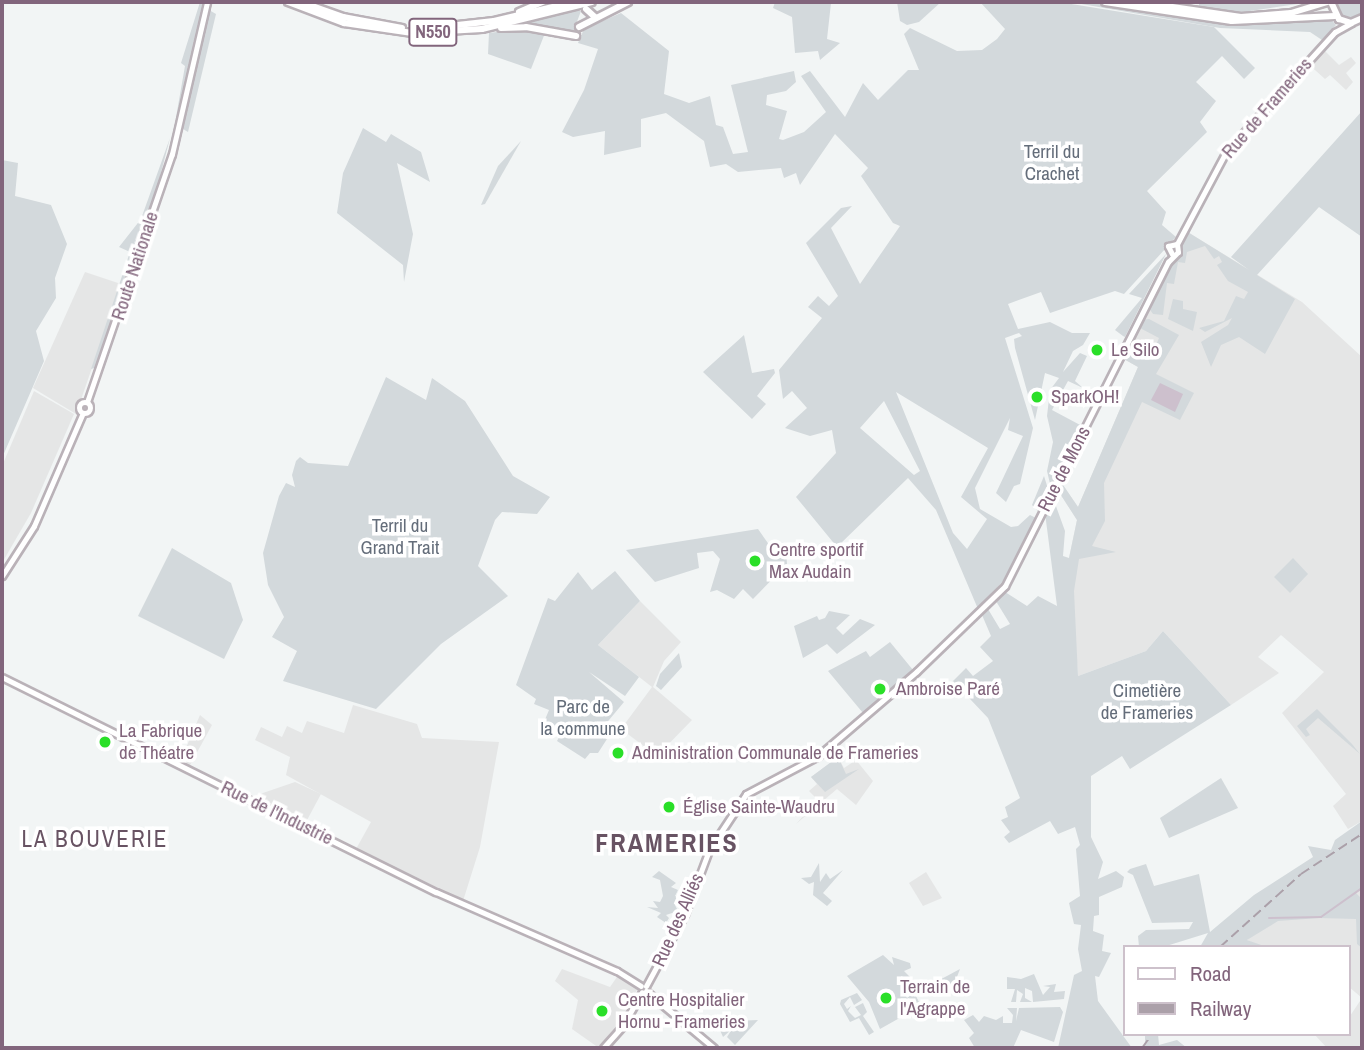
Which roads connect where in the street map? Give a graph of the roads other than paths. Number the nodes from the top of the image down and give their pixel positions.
1 (207, 2) edge
2 (288, 2) edge
3 (302, 2) edge
4 (543, 2) edge
5 (592, 2) edge
6 (628, 2) edge
7 (1105, 2) edge
8 (1138, 2) edge
9 (1329, 2) edge
10 (576, 4) edge
11 (586, 9) dead end
12 (1336, 16) junction
13 (596, 18) junction
14 (1361, 19) edge
15 (494, 21) junction
16 (1351, 23) junction
17 (579, 27) dead end
18 (482, 29) junction
19 (1335, 32) junction
20 (576, 36) dead end
21 (565, 37) junction
22 (571, 47) dead end
23 (1177, 244) joint
24 (2, 576) edge
25 (2, 677) edge
26 (758, 786) joint
27 (643, 989) junction
28 (603, 1048) edge
29 (714, 1048) edge

1 - 24 main road, Route Nationale
2 - 18 highway, N550
3 - 15 highway, N550
4 - 15 highway
5 - 10 highway, N550
6 - 13 highway
7 - 12 highway
8 - 9 highway
9 - 12 highway
10 - 15 highway, N550
10 - 18 highway, N550
11 - 13 highway
12 - 16 highway
12 - 19 main road
13 - 17 highway
14 - 16 highway
16 - 19 main road, Rue de Frameries
18 - 21 highway
19 - 23 main road, Rue de Frameries
20 - 21 highway
21 - 22 highway
23 - 26 main road, Rue de Mons
25 - 27 main road, Rue de l'Industrie
26 - 27 main road, Rue des Alliés
27 - 28 main road, Rue des Alliés
27 - 29 main road, Rue de l'Industrie

